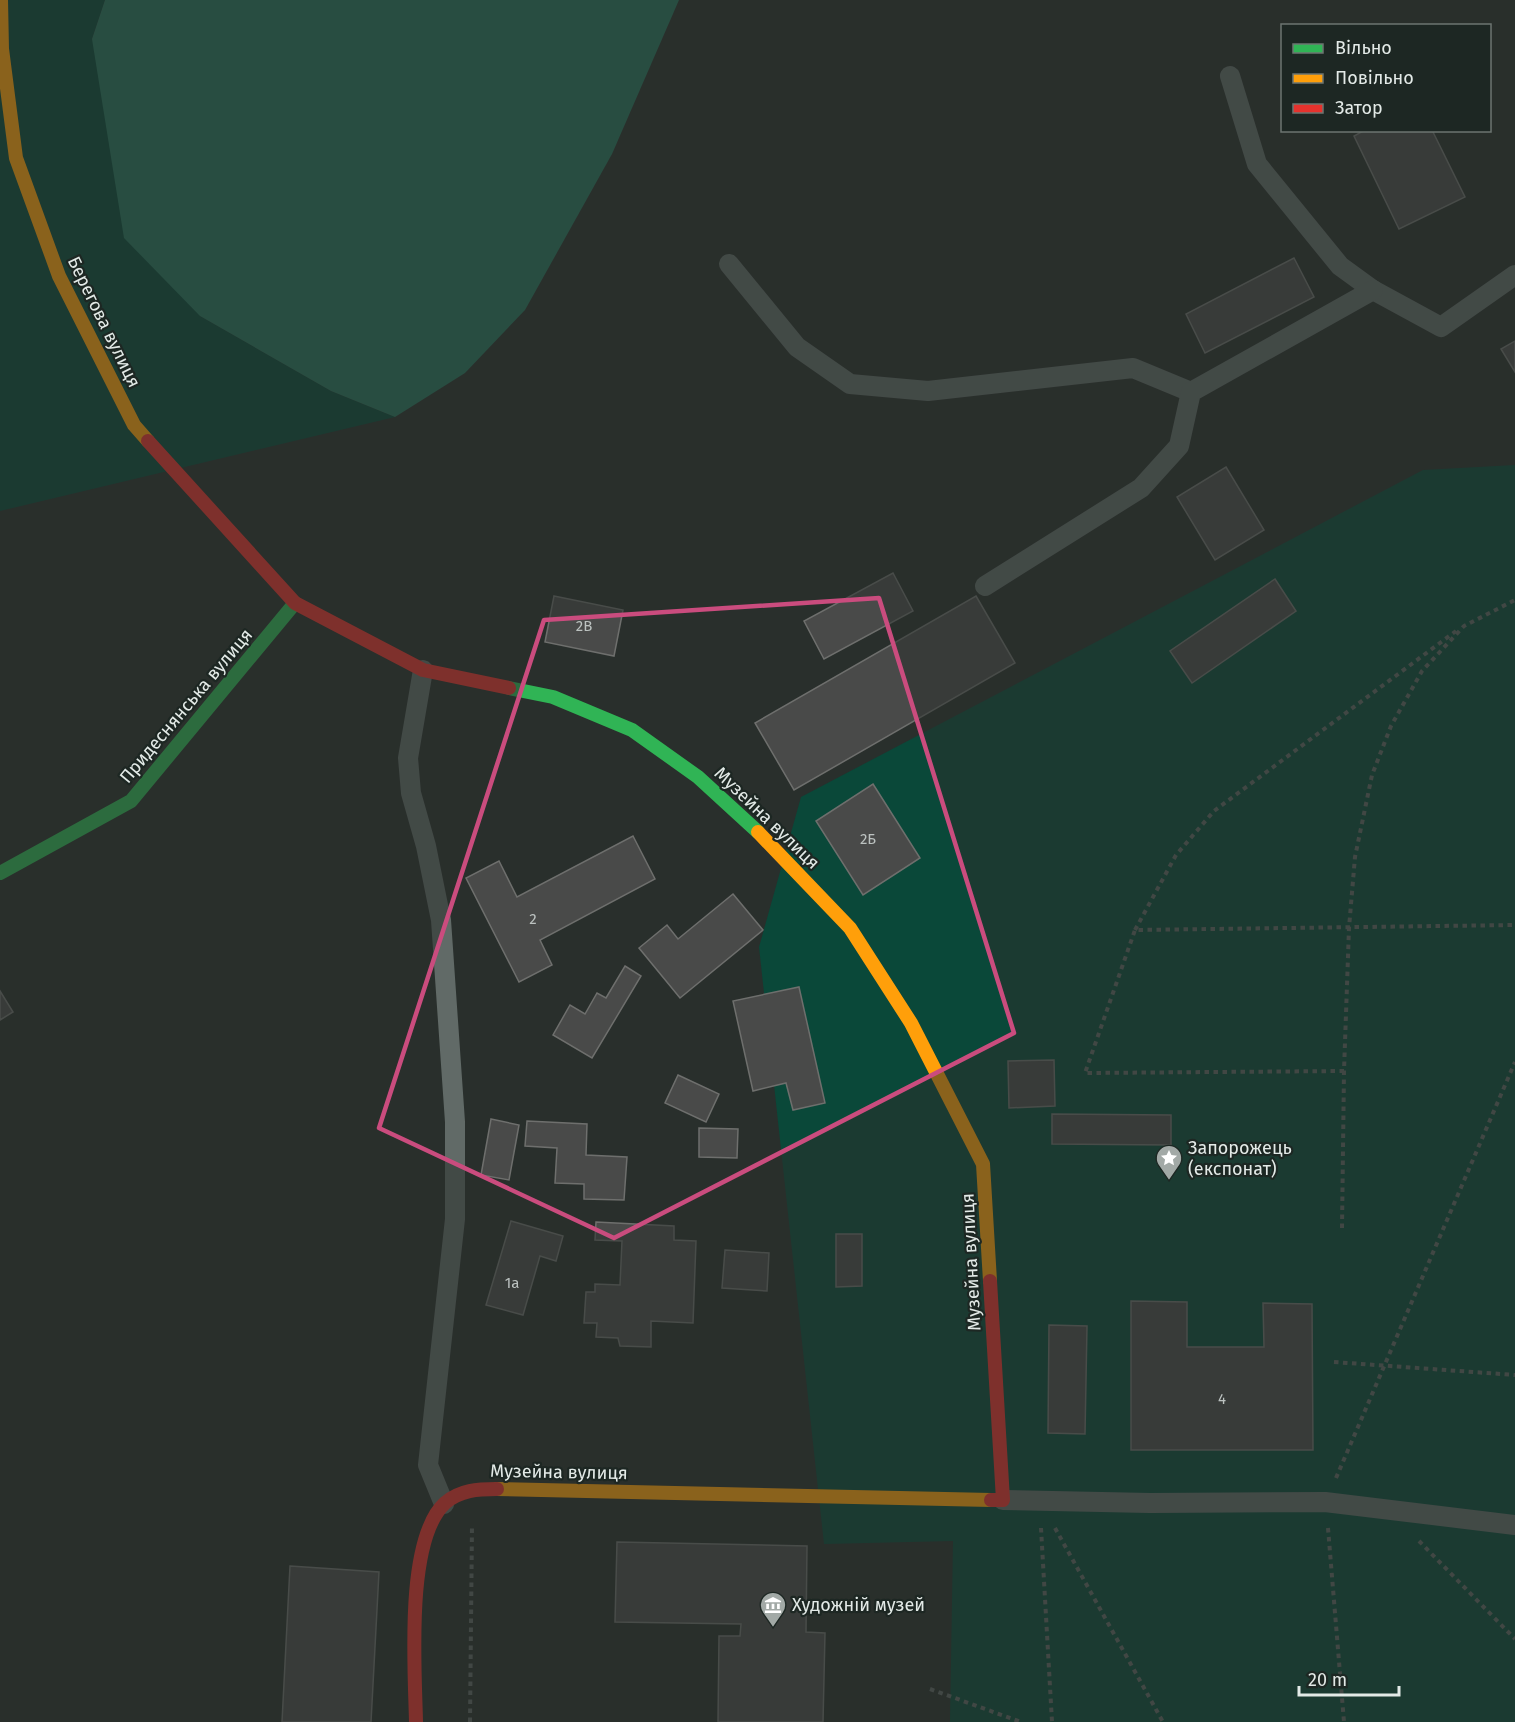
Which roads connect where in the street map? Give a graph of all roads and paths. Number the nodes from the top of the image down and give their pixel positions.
1 (1, 0) edge
2 (1230, 76) dead end
3 (729, 264) dead end
4 (1515, 275) edge
5 (1373, 290) junction
6 (1191, 392) junction
7 (985, 586) dead end
8 (1515, 600) edge
9 (295, 603) junction
10 (1464, 626) junction
11 (423, 670) junction
12 (0, 873) edge
13 (1515, 925) edge
14 (1349, 928) junction
15 (1135, 930) junction
16 (1515, 1062) edge
17 (1344, 1071) junction
18 (1342, 1228) dead end
19 (1334, 1362) dead end
20 (1384, 1366) junction
21 (1515, 1375) edge
22 (473, 1489) junction
23 (1003, 1500) junction
24 (1040, 1502) junction
25 (1325, 1502) junction
26 (444, 1504) junction
27 (1387, 1509) junction
28 (1515, 1525) edge
29 (1515, 1639) edge
30 (930, 1689) dead end
31 (416, 1722) edge
32 (470, 1722) edge
33 (1021, 1722) edge
34 (1052, 1722) edge
35 (1163, 1722) edge
36 (1344, 1722) edge

1 - 9 street, Берегова вулиця
2 - 5 lane
3 - 6 lane
4 - 5 lane
5 - 6 lane
6 - 7 lane
8 - 10 path
9 - 11 street, Музейна вулиця
9 - 12 street, Придеснянська вулиця
10 - 14 path
10 - 15 path
11 - 23 street, Музейна вулиця
11 - 26 lane
13 - 14 path
14 - 15 path
14 - 17 path
15 - 17 path
16 - 20 path
17 - 18 path
19 - 20 path
20 - 21 path
20 - 25 path
22 - 23 street, Музейна вулиця
22 - 26 street, Музейна вулиця
22 - 32 path
23 - 24 lane
24 - 25 lane
24 - 34 path
24 - 35 path
25 - 27 lane
25 - 36 path
26 - 31 street, Музейна вулиця
27 - 28 lane
27 - 29 path
30 - 33 path

